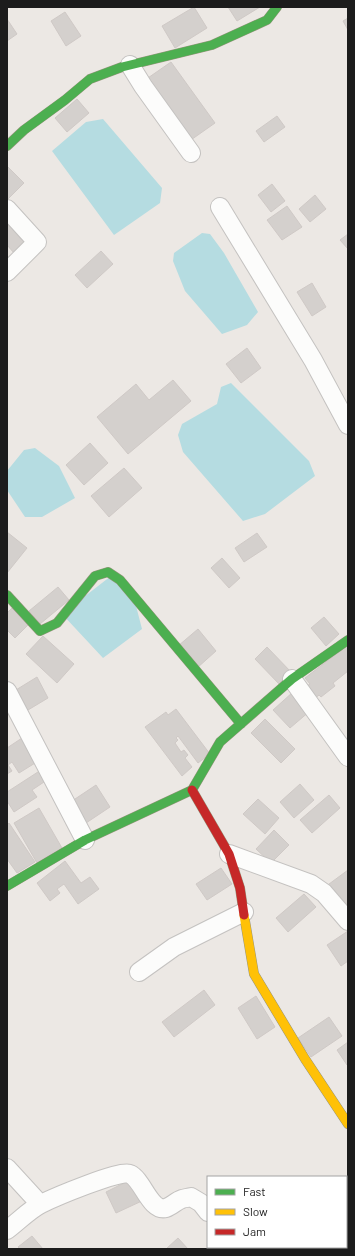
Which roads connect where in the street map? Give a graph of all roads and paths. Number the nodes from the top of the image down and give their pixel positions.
1 (277, 7) edge
2 (130, 65) junction
3 (7, 146) edge
4 (191, 153) dead end
5 (220, 207) dead end
6 (7, 209) edge
7 (7, 272) edge
8 (348, 425) edge
9 (8, 597) edge
10 (348, 640) edge
11 (292, 679) junction
12 (7, 691) edge
13 (240, 724) junction
14 (348, 757) edge
15 (192, 790) junction
16 (85, 840) junction
17 (230, 854) junction
18 (7, 886) edge
19 (244, 912) junction
20 (348, 920) edge
21 (139, 972) dead end
22 (348, 1124) edge
23 (7, 1168) edge
24 (40, 1204) junction
25 (207, 1211) edge
26 (7, 1230) edge

1 - 2 street
2 - 3 street
2 - 4 street
5 - 8 street
6 - 7 street
9 - 13 street
10 - 11 street
11 - 13 street
11 - 14 street
12 - 16 street
13 - 15 street
15 - 16 street
15 - 17 street
16 - 18 street
17 - 19 street
17 - 20 street
19 - 21 street
19 - 22 street
23 - 24 street
24 - 25 street
24 - 26 street

